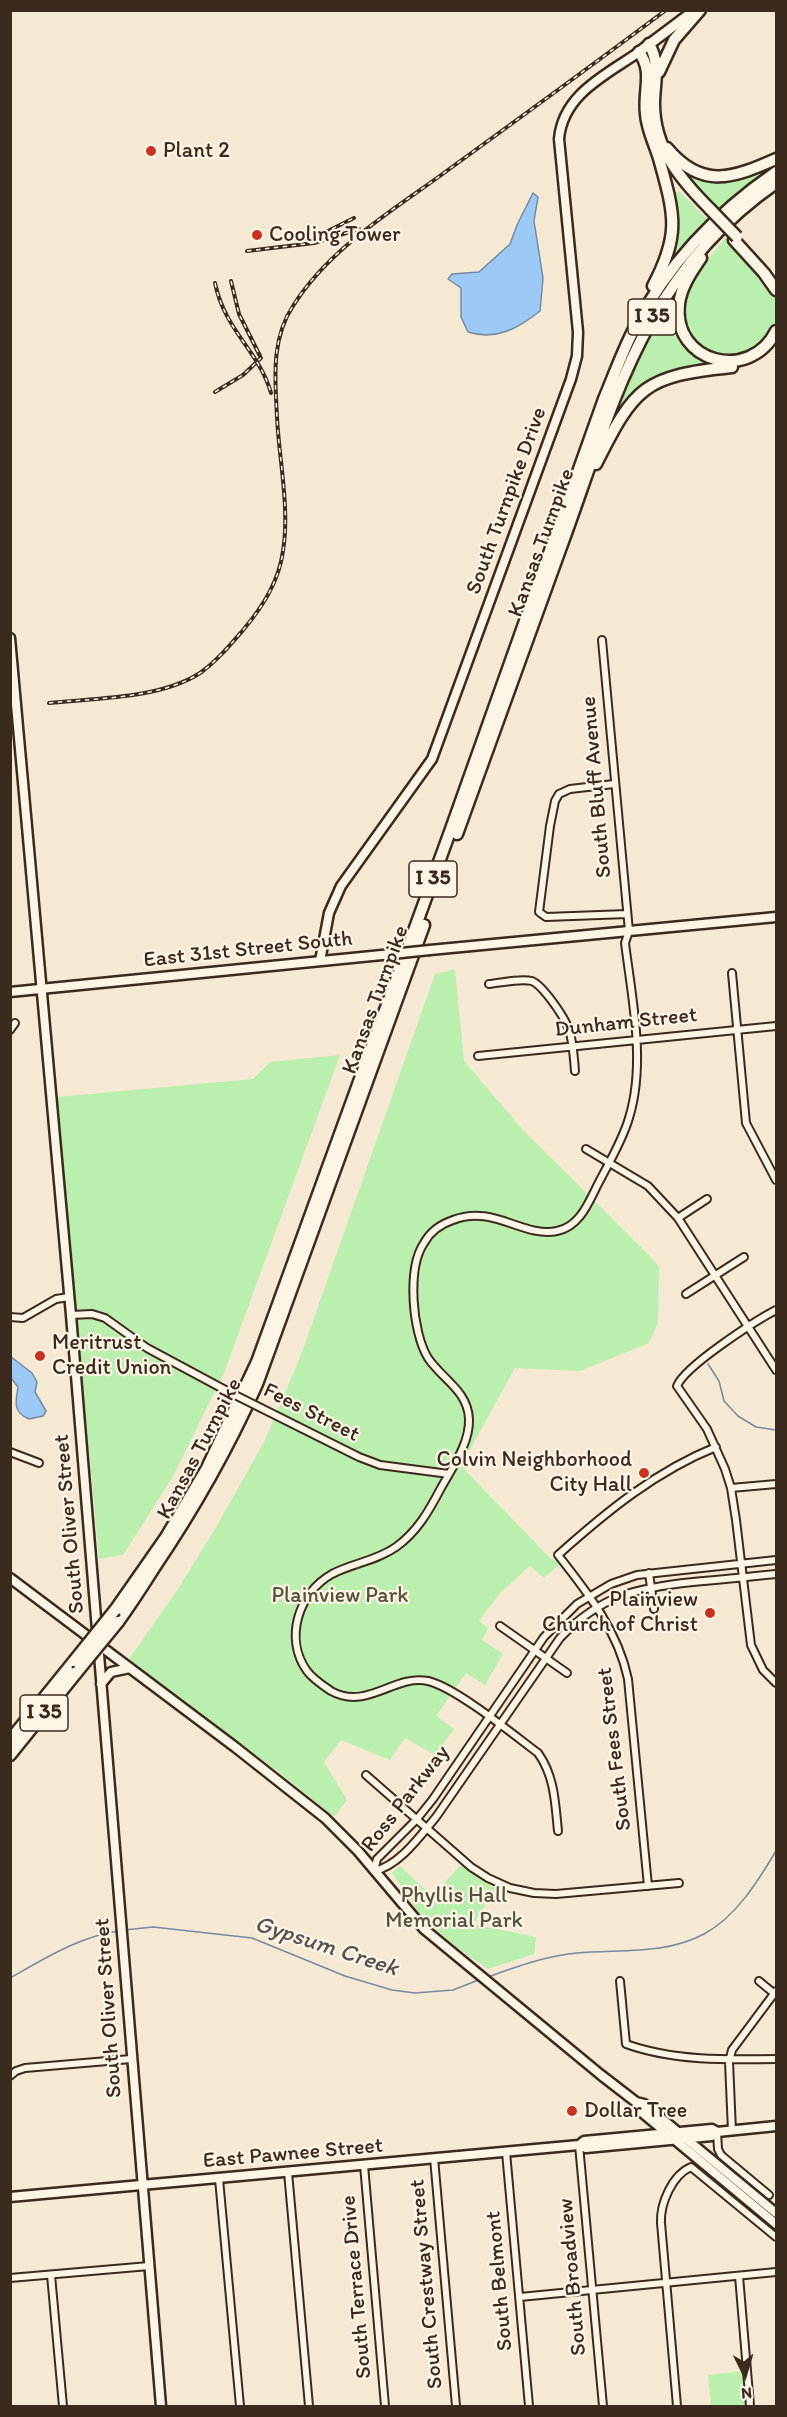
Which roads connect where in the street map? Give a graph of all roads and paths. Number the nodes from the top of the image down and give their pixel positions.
1 (695, 10) edge
2 (700, 10) edge
3 (649, 44) junction
4 (639, 52) junction
5 (658, 75) junction
6 (656, 122) junction
7 (777, 159) edge
8 (660, 163) junction
9 (777, 172) edge
10 (777, 183) edge
11 (777, 188) edge
12 (708, 211) junction
13 (735, 239) junction
14 (777, 281) edge
15 (777, 290) edge
16 (777, 331) edge
17 (777, 340) edge
18 (622, 355) junction
19 (583, 488) junction
20 (10, 638) edge
21 (602, 640) dead end
22 (614, 784) junction
23 (627, 914) junction
24 (777, 917) edge
25 (629, 931) junction
26 (320, 961) junction
27 (732, 973) dead end
28 (489, 984) dead end
29 (43, 989) junction
30 (10, 992) edge
31 (777, 1026) edge
32 (737, 1030) junction
33 (635, 1040) junction
34 (573, 1046) junction
35 (478, 1056) dead end
36 (575, 1071) dead end
37 (586, 1149) dead end
38 (609, 1162) junction
39 (777, 1180) edge
40 (707, 1199) dead end
41 (678, 1218) junction
42 (744, 1257) dead end
43 (714, 1275) junction
44 (686, 1294) dead end
45 (69, 1297) junction
46 (777, 1310) edge
47 (71, 1315) junction
48 (10, 1317) edge
49 (748, 1327) junction
50 (777, 1370) edge
51 (716, 1448) junction
52 (10, 1452) edge
53 (39, 1463) dead end
54 (449, 1474) junction
55 (777, 1484) edge
56 (731, 1488) junction
57 (777, 1560) edge
58 (741, 1564) junction
59 (649, 1573) junction
60 (777, 1574) edge
61 (742, 1577) junction
62 (10, 1578) edge
63 (651, 1586) junction
64 (589, 1596) junction
65 (596, 1607) junction
66 (654, 1609) dead end
67 (500, 1626) dead end
68 (98, 1645) junction
69 (536, 1650) junction
70 (546, 1658) junction
71 (130, 1668) junction
72 (567, 1672) dead end
73 (777, 1683) edge
74 (101, 1684) junction
75 (489, 1718) junction
76 (500, 1725) junction
77 (10, 1740) edge
78 (10, 1755) edge
79 (366, 1775) dead end
80 (417, 1819) junction
81 (427, 1828) junction
82 (558, 1831) dead end
83 (374, 1871) junction
84 (679, 1883) dead end
85 (648, 1886) junction
86 (620, 1981) dead end
87 (759, 1981) dead end
88 (776, 1994) edge
89 (131, 2059) junction
90 (777, 2059) edge
91 (730, 2060) junction
92 (11, 2075) edge
93 (636, 2102) junction
94 (650, 2119) junction
95 (777, 2126) edge
96 (732, 2131) junction
97 (717, 2132) junction
98 (667, 2133) junction
99 (646, 2135) junction
100 (706, 2136) junction
101 (678, 2137) junction
102 (579, 2145) junction
103 (506, 2151) junction
104 (703, 2153) junction
105 (434, 2158) junction
106 (364, 2165) junction
107 (288, 2172) junction
108 (219, 2179) junction
109 (142, 2186) junction
110 (769, 2195) dead end
111 (10, 2197) edge
112 (777, 2213) edge
113 (777, 2224) edge
114 (777, 2237) edge
115 (149, 2266) junction
116 (777, 2272) edge
117 (51, 2275) junction
118 (740, 2276) junction
119 (10, 2278) edge
120 (666, 2283) junction
121 (593, 2290) junction
122 (520, 2297) junction
123 (63, 2406) edge
124 (162, 2406) edge
125 (240, 2406) edge
126 (309, 2406) edge
127 (385, 2406) edge
128 (456, 2406) edge
129 (529, 2406) edge
130 (603, 2406) edge
131 (677, 2406) edge
132 (750, 2406) edge

1 - 3 main road
2 - 5 highway
3 - 4 main road
3 - 5 highway
4 - 8 highway
4 - 26 street, South Turnpike Drive
5 - 6 highway
6 - 7 highway
6 - 12 highway
8 - 12 highway
8 - 18 highway
9 - 18 highway, Kansas Turnpike / I 35
10 - 19 highway, Kansas Turnpike / I 35
11 - 16 highway
12 - 13 highway, bridge
13 - 14 highway
13 - 15 highway
17 - 19 highway
18 - 77 highway, Kansas Turnpike / I 35, bridge
19 - 78 highway, Kansas Turnpike / I 35, bridge
20 - 29 street, South Oliver Street
21 - 22 street, South Bluff Avenue
22 - 23 street, South Bluff Avenue
22 - 23 street
23 - 25 street, South Bluff Avenue
24 - 25 street, East 31st Street South
25 - 26 street, East 31st Street South, bridge
25 - 33 street, South Bluff Avenue
26 - 29 street, East 31st Street South
27 - 32 street
28 - 34 street
29 - 30 street, East 31st Street South
29 - 45 street, South Oliver Street
31 - 32 street, Dunham Street
32 - 33 street, Dunham Street
32 - 39 street
33 - 34 street, Dunham Street
33 - 38 street, South Bluff Avenue
34 - 35 street, Dunham Street
34 - 36 street
37 - 38 street
38 - 41 street
38 - 54 street, South Bluff Avenue
40 - 41 street
41 - 43 street
42 - 43 street
43 - 44 street
43 - 49 street
45 - 47 street, South Oliver Street
45 - 48 street
46 - 49 street
47 - 54 street, Fees Street, bridge
47 - 68 street, South Oliver Street
49 - 50 street
49 - 51 street
51 - 56 street
51 - 64 street, South Fees Street
52 - 53 street
54 - 75 street
55 - 56 street
56 - 58 street
57 - 58 street, Ross Parkway
58 - 59 street, Ross Parkway
58 - 61 street
59 - 63 street
59 - 64 street, Ross Parkway
60 - 61 street, Ross Parkway
61 - 63 street, Ross Parkway
61 - 73 street
62 - 68 street
63 - 65 street, Ross Parkway
63 - 66 street
64 - 65 street, South Fees Street
64 - 69 street, Ross Parkway
65 - 70 street, Ross Parkway
65 - 85 street, South Fees Street
67 - 69 street
68 - 71 street
68 - 74 street, South Oliver Street
69 - 70 street
69 - 75 street, Ross Parkway
70 - 72 street
70 - 76 street, Ross Parkway
71 - 74 street
71 - 83 street
74 - 89 street, South Oliver Street
75 - 76 street
75 - 80 street, Ross Parkway
76 - 81 street, Ross Parkway
76 - 82 street
79 - 80 street
80 - 81 street
80 - 83 street, Ross Parkway
81 - 83 street, Ross Parkway
81 - 85 street
83 - 93 street
84 - 85 street
86 - 91 street
87 - 88 street
88 - 91 street
89 - 92 street
89 - 109 street, South Oliver Street
90 - 91 street
91 - 96 street
93 - 94 street
93 - 101 street
94 - 98 street
94 - 99 street
95 - 96 street, East Pawnee Street
96 - 97 street, East Pawnee Street
97 - 100 street, East Pawnee Street
97 - 101 street, East Pawnee Street
97 - 110 street
98 - 99 street, East Pawnee Street
98 - 101 street, East Pawnee Street
99 - 102 street, East Pawnee Street
100 - 101 street, East Pawnee Street
100 - 104 street
101 - 102 street, East Pawnee Street
101 - 104 street
101 - 113 street
102 - 103 street, East Pawnee Street
102 - 121 street, South Broadview
103 - 105 street, East Pawnee Street
103 - 122 street, South Belmont
104 - 112 street
105 - 106 street, East Pawnee Street
105 - 128 street, South Crestway Street
106 - 107 street, East Pawnee Street
106 - 127 street, South Terrace Drive
107 - 108 street, East Pawnee Street
107 - 126 street
108 - 109 street, East Pawnee Street
108 - 125 street
109 - 111 street, East Pawnee Street
109 - 115 street, South Oliver Street
114 - 120 street
115 - 117 street
115 - 124 street, South Oliver Street
116 - 118 street
117 - 119 street
117 - 123 street
118 - 120 street
118 - 132 street
120 - 121 street
120 - 131 street
121 - 122 street
121 - 130 street, South Broadview
122 - 129 street, South Belmont

